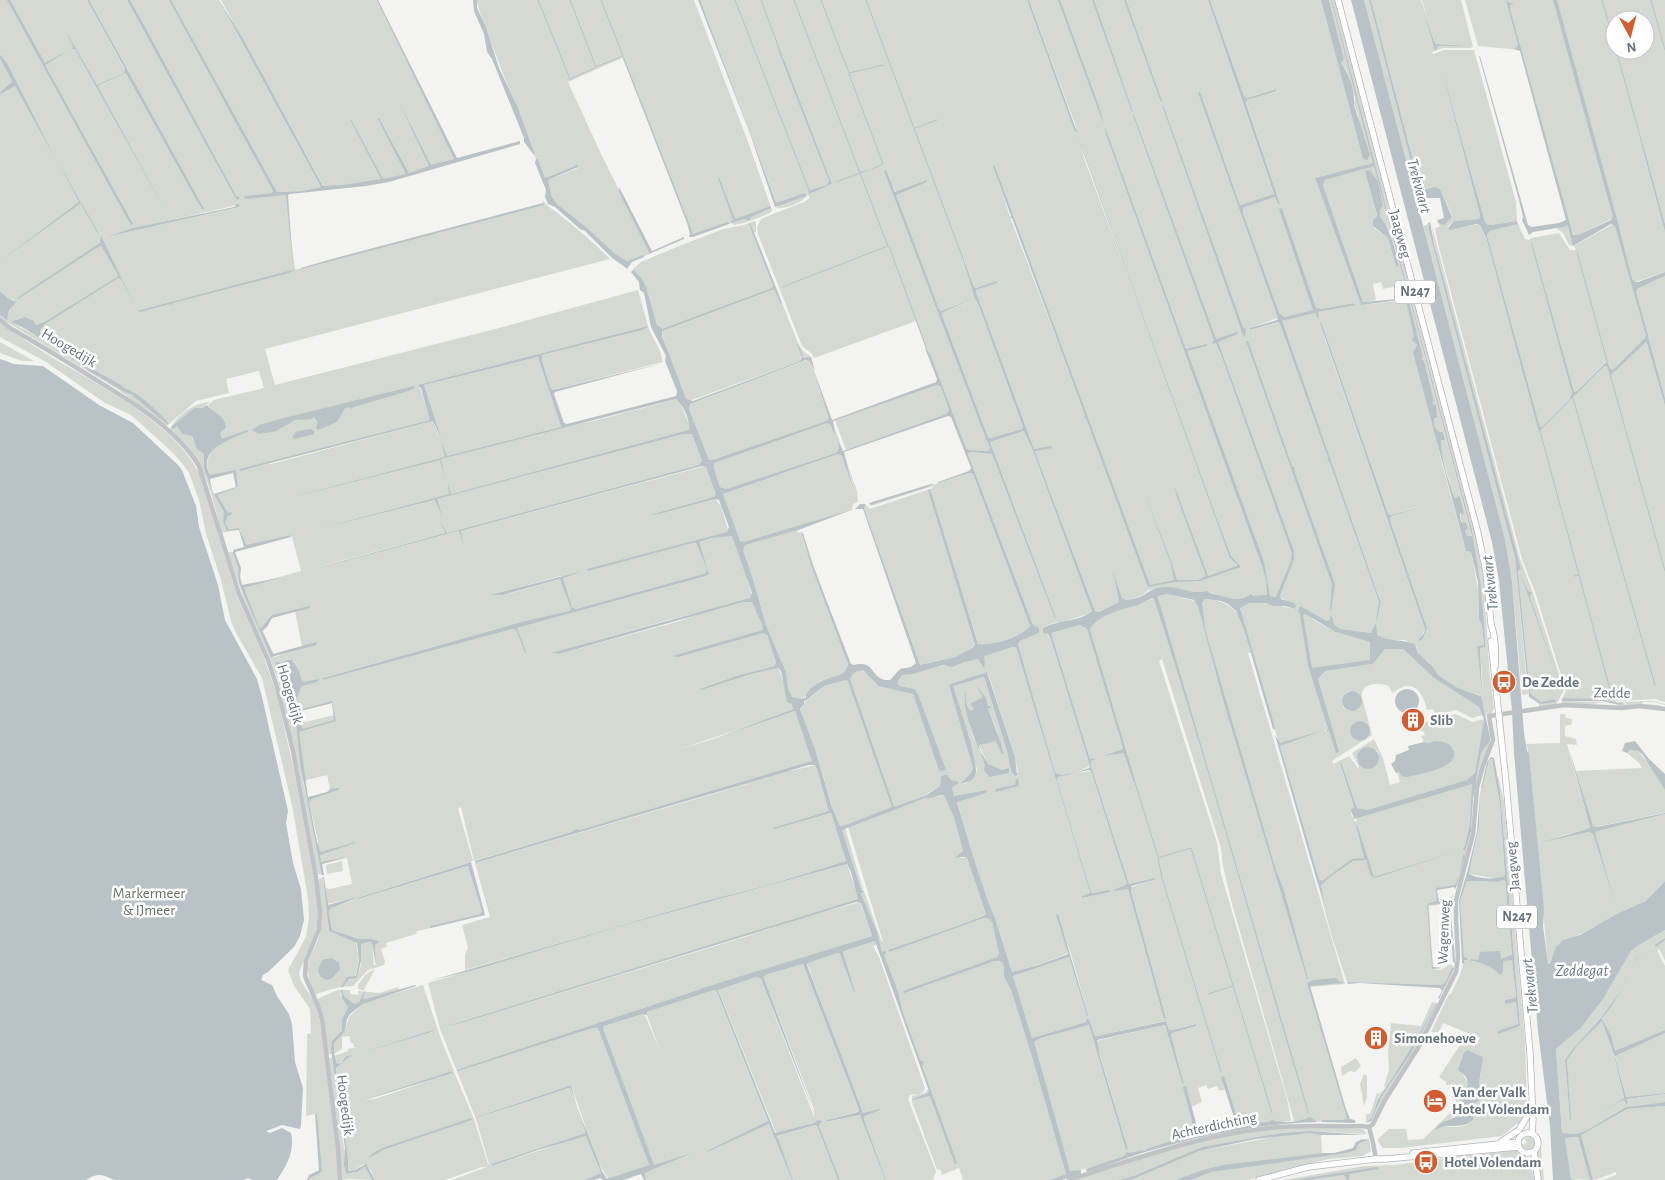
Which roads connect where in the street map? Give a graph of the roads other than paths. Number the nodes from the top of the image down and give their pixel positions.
1 (1338, 0) edge
2 (0, 320) edge
3 (1665, 709) edge
4 (1499, 714) junction
5 (1489, 716) joint
6 (1531, 1104) junction
7 (1528, 1115) junction
8 (1368, 1127) junction
9 (1529, 1134) junction
10 (1497, 1144) junction
11 (1519, 1145) junction
12 (1531, 1152) junction
13 (1376, 1158) junction
14 (1538, 1177) edge
15 (340, 1180) edge
16 (1069, 1180) edge
17 (1259, 1180) edge

1 - 4 main road, Jaagweg / N247
2 - 15 street, Hoogedijk
3 - 4 street, Zedde
4 - 5 street, Zedde
4 - 6 main road, Jaagweg / N247
5 - 8 street, Wagenweg
6 - 7 main road, N247
6 - 9 main road, N247
7 - 9 main road, N247
7 - 10 main road
8 - 13 street
8 - 16 street, Achterdichting
9 - 11 main road
9 - 12 main road, N247
10 - 11 main road
10 - 13 main road
11 - 12 main road
11 - 13 main road
12 - 14 main road, N247
13 - 17 main road

